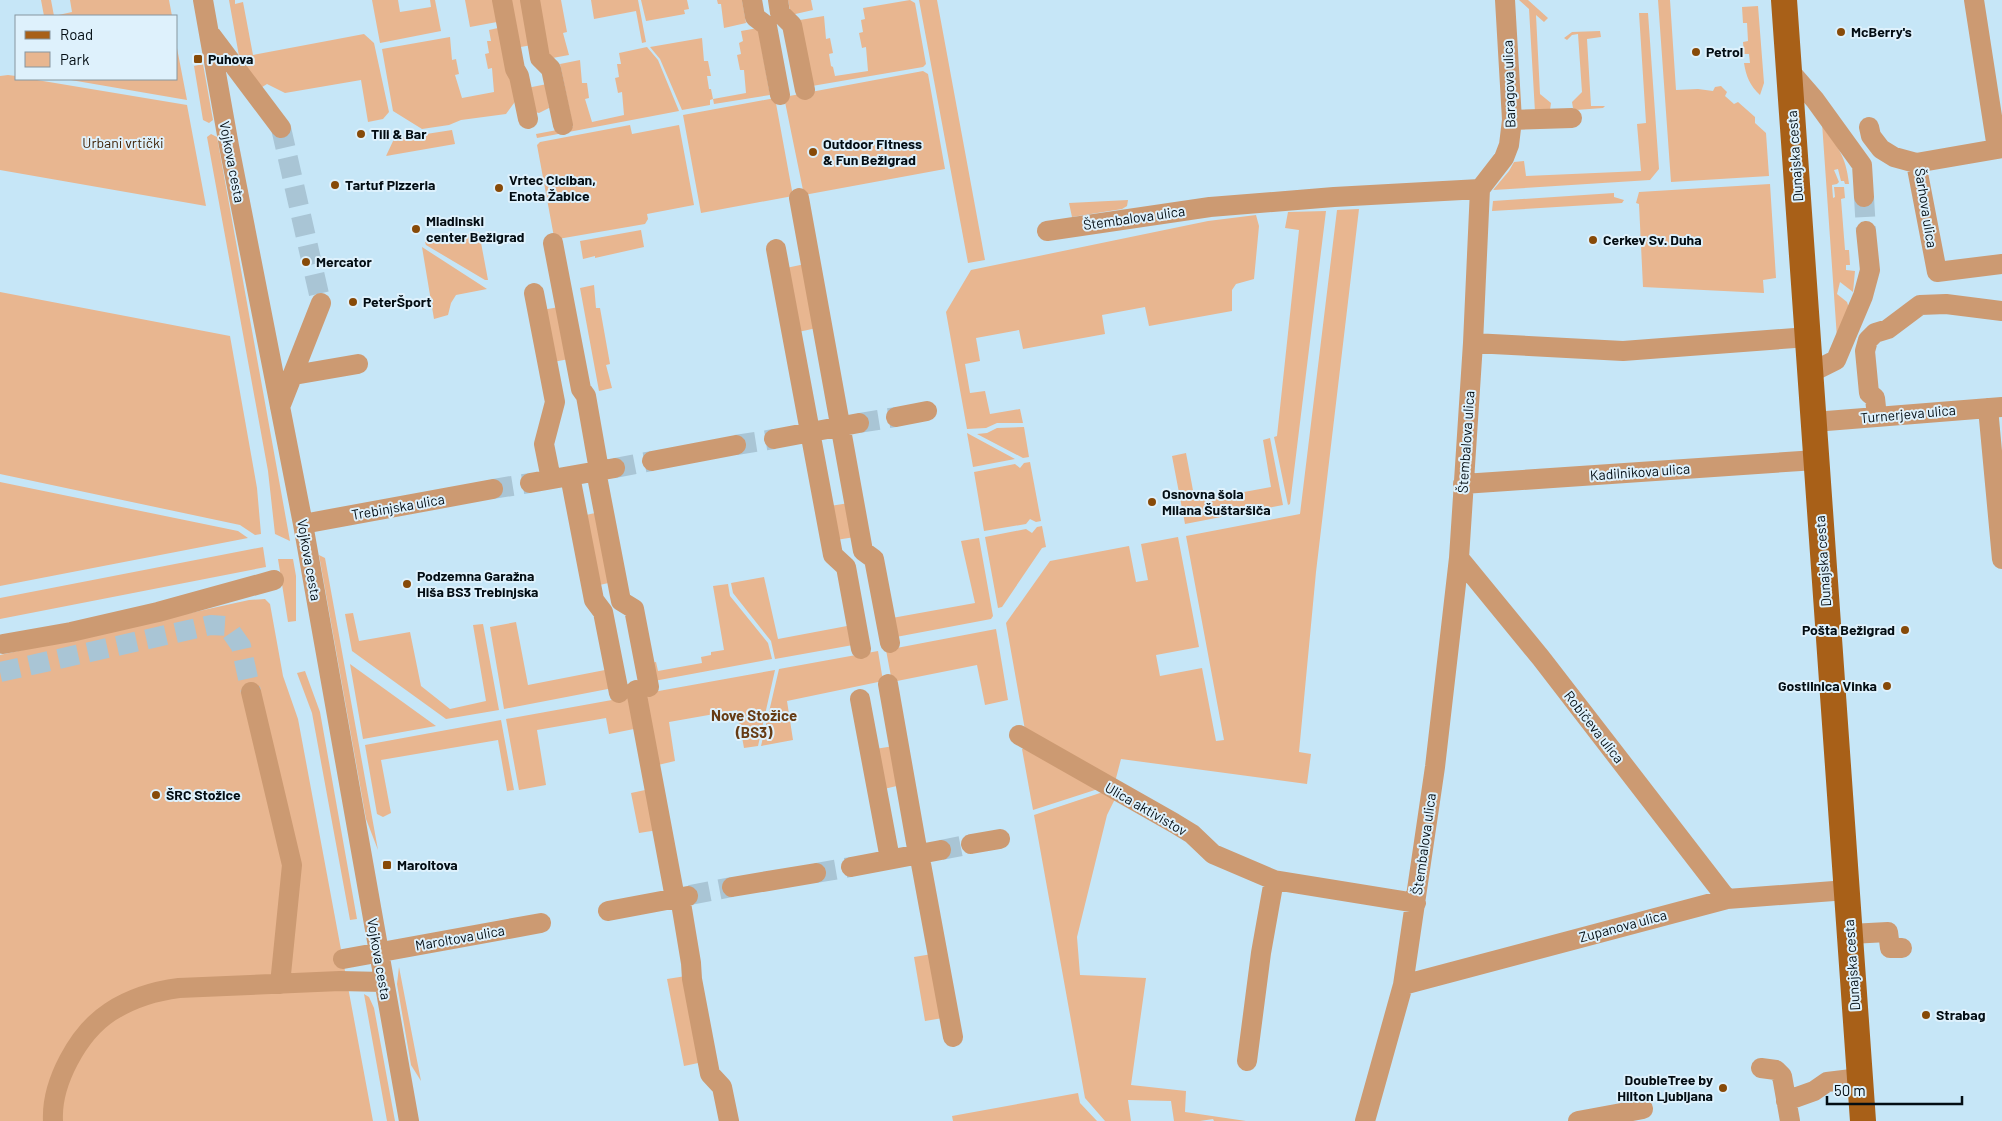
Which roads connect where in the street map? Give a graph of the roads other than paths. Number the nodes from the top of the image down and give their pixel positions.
1 (202, 0) edge
2 (502, 0) edge
3 (530, 0) edge
4 (752, 0) edge
5 (778, 0) edge
6 (1505, 0) edge
7 (1784, 0) edge
8 (1974, 0) edge
9 (208, 31) junction
10 (1789, 70) junction
11 (805, 90) dead end
12 (780, 95) dead end
13 (1572, 118) dead end
14 (528, 119) dead end
15 (1512, 120) junction
16 (563, 125) dead end
17 (1869, 127) dead end
18 (281, 128) tunnel mouth
19 (2002, 148) edge
20 (1916, 163) junction
21 (1480, 189) junction
22 (1864, 197) tunnel mouth
23 (799, 198) dead end
24 (1047, 231) dead end
25 (1866, 231) tunnel mouth
26 (553, 243) dead end
27 (776, 249) dead end
28 (2002, 264) edge
29 (534, 293) dead end
30 (321, 303) tunnel mouth
31 (2002, 311) edge
32 (1808, 337) junction
33 (1472, 343) junction
34 (358, 364) dead end
35 (1810, 372) junction
36 (294, 375) junction
37 (280, 407) junction
38 (1995, 408) edge
39 (927, 411) dead end
40 (896, 417) tunnel mouth
41 (1877, 417) junction
42 (1814, 422) junction
43 (849, 425) junction
44 (811, 432) junction
45 (774, 439) tunnel mouth
46 (736, 445) tunnel mouth
47 (1816, 460) junction
48 (652, 461) tunnel mouth
49 (603, 470) junction
50 (570, 476) junction
51 (551, 479) junction
52 (530, 483) tunnel mouth
53 (1463, 484) junction
54 (493, 490) tunnel mouth
55 (303, 524) junction
56 (1459, 558) junction
57 (2002, 559) edge
58 (274, 580) dead end
59 (890, 643) dead end
60 (3, 644) dead end
61 (861, 649) dead end
62 (888, 684) dead end
63 (635, 690) junction
64 (251, 692) tunnel mouth
65 (860, 699) dead end
66 (1019, 735) dead end
67 (1000, 839) dead end
68 (970, 844) tunnel mouth
69 (941, 850) tunnel mouth
70 (918, 854) junction
71 (890, 859) junction
72 (852, 867) tunnel mouth
73 (816, 873) tunnel mouth
74 (1274, 880) junction
75 (732, 887) tunnel mouth
76 (1847, 890) junction
77 (682, 897) junction
78 (1727, 899) junction
79 (1416, 903) junction
80 (608, 910) dead end
81 (541, 923) dead end
82 (1850, 934) junction
83 (1902, 948) dead end
84 (378, 952) junction
85 (343, 959) dead end
86 (383, 982) junction
87 (280, 984) junction
88 (1403, 985) junction
89 (953, 1037) dead end
90 (1247, 1060) dead end
91 (1762, 1068) dead end
92 (1860, 1078) junction
93 (1786, 1101) junction
94 (1643, 1109) dead end
95 (53, 1121) edge
96 (409, 1121) edge
97 (729, 1121) edge
98 (1365, 1121) edge
99 (1578, 1121) edge
100 (1790, 1121) edge
101 (1863, 1121) edge

1 - 9 street, Vojkova cesta
2 - 14 street
3 - 16 street
4 - 12 street
5 - 11 street
6 - 15 street, Baragova ulica
7 - 10 main road, Dunajska cesta
8 - 19 street, Šarhova ulica
9 - 18 street
9 - 37 street, Vojkova cesta
10 - 22 street
10 - 32 main road, Dunajska cesta
13 - 15 street
15 - 21 street, Baragova ulica
17 - 20 street
19 - 20 street, Šarhova ulica
20 - 28 street, Šarhova ulica
21 - 24 street, Štembalova ulica
21 - 33 street, Štembalova ulica
23 - 43 street
25 - 35 street
26 - 49 street
27 - 44 street
29 - 51 street
30 - 36 street
31 - 41 street
32 - 33 street
32 - 35 main road, Dunajska cesta
33 - 53 street, Štembalova ulica
34 - 36 street
35 - 42 main road, Dunajska cesta
36 - 37 street
37 - 55 street, Vojkova cesta
38 - 41 street, Turnerjeva ulica
38 - 57 street
39 - 40 street
41 - 42 street, Turnerjeva ulica
42 - 47 main road, Dunajska cesta
43 - 44 street
43 - 59 street
44 - 45 street
44 - 61 street
46 - 48 street
47 - 53 street, Kadilnikova ulica
47 - 76 main road, Dunajska cesta
49 - 50 street
49 - 63 street
50 - 51 street
50 - 63 street
51 - 52 street
53 - 56 street, Štembalova ulica
54 - 55 street, Trebinjska ulica
55 - 84 street, Vojkova cesta
56 - 78 street, Robičeva ulica
56 - 79 street, Štembalova ulica
58 - 60 street
62 - 70 street
63 - 77 street
64 - 87 street
65 - 71 street
66 - 74 street, Ulica aktivistov
67 - 68 street
69 - 70 street
70 - 71 street
70 - 89 street
71 - 72 street
73 - 75 street
74 - 79 street, Ulica aktivistov
74 - 90 street
76 - 78 street, Zupanova ulica
76 - 82 main road, Dunajska cesta
77 - 80 street
77 - 97 street
78 - 88 street, Zupanova ulica
79 - 88 street, Štembalova ulica
81 - 84 street, Maroltova ulica
82 - 83 street
82 - 92 main road, Dunajska cesta
84 - 85 street, Maroltova ulica
84 - 86 street, Vojkova cesta
86 - 87 street
86 - 96 street, Vojkova cesta
87 - 95 street
88 - 98 street, Štembalova ulica
91 - 93 street
92 - 93 street
92 - 101 main road, Dunajska cesta
93 - 100 street
94 - 99 street

